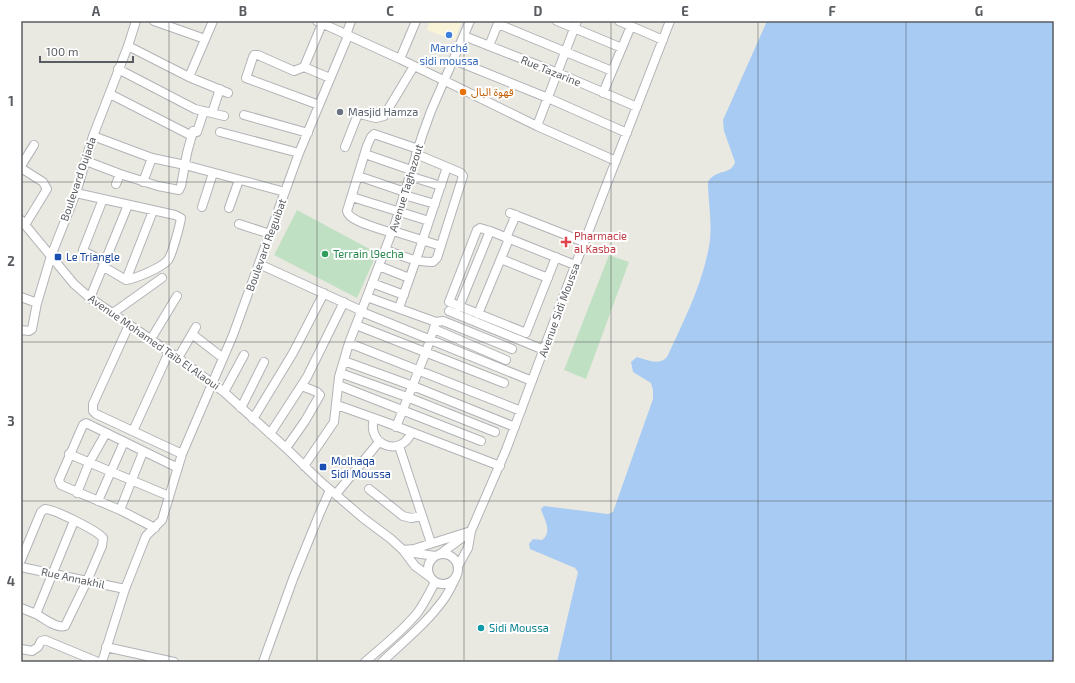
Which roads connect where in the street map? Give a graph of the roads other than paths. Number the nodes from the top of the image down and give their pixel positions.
1 (136, 21) edge
2 (154, 21) edge
3 (213, 21) edge
4 (351, 21) edge
5 (416, 21) edge
6 (470, 21) edge
7 (557, 21) edge
8 (619, 21) edge
9 (670, 21) edge
10 (321, 22) edge
11 (499, 22) edge
12 (576, 25) edge
13 (631, 26) junction
14 (347, 35) junction
15 (464, 36) junction
16 (205, 39) junction
17 (663, 40) junction
18 (128, 46) junction
19 (489, 46) junction
20 (622, 48) junction
21 (565, 51) junction
22 (400, 59) junction
23 (454, 60) junction
24 (414, 66) junction
25 (304, 67) junction
26 (118, 69) junction
27 (612, 71) junction
28 (558, 73) junction
29 (189, 77) junction
30 (330, 78) junction
31 (444, 81) junction
32 (603, 93) junction
33 (110, 94) junction
34 (548, 98) junction
35 (319, 105) junction
36 (637, 107) junction
37 (208, 112) junction
38 (244, 115) dead end
39 (224, 116) dead end
40 (537, 126) junction
41 (220, 132) dead end
42 (308, 133) junction
43 (627, 133) junction
44 (93, 136) junction
45 (192, 136) junction
46 (34, 145) dead end
47 (345, 147) dead end
48 (417, 151) junction
49 (299, 152) junction
50 (365, 154) junction
51 (152, 158) junction
52 (86, 161) junction
53 (616, 161) junction
54 (185, 165) junction
55 (21, 167) edge
56 (447, 167) junction
57 (213, 173) junction
58 (410, 173) junction
59 (120, 174) junction
60 (358, 176) junction
61 (239, 180) junction
62 (143, 182) junction
63 (116, 184) dead end
64 (441, 186) junction
65 (284, 192) junction
66 (76, 193) junction
67 (405, 193) junction
68 (352, 197) junction
69 (103, 199) junction
70 (435, 204) junction
71 (128, 205) junction
72 (202, 208) dead end
73 (229, 208) dead end
74 (154, 212) junction
75 (399, 213) junction
76 (429, 221) junction
77 (23, 223) edge
78 (239, 224) dead end
79 (490, 231) junction
80 (392, 232) junction
81 (270, 234) junction
82 (508, 238) junction
83 (422, 240) junction
84 (584, 242) junction
85 (441, 246) junction
86 (386, 250) junction
87 (51, 256) junction
88 (556, 257) junction
89 (501, 259) junction
90 (416, 260) junction
91 (259, 264) junction
92 (105, 265) junction
93 (575, 265) junction
94 (379, 266) junction
95 (162, 278) dead end
96 (409, 278) junction
97 (548, 278) junction
98 (126, 280) junction
99 (372, 283) junction
100 (324, 293) junction
101 (404, 295) junction
102 (177, 296) dead end
103 (367, 296) junction
104 (21, 297) edge
105 (90, 298) junction
106 (344, 302) junction
107 (37, 303) junction
108 (459, 307) junction
109 (399, 308) junction
110 (449, 311) dead end
111 (362, 312) junction
112 (113, 313) junction
113 (478, 314) junction
114 (129, 325) junction
115 (356, 325) junction
116 (435, 325) junction
117 (21, 330) edge
118 (151, 339) junction
119 (430, 340) junction
120 (349, 343) junction
121 (512, 349) dead end
122 (544, 350) junction
123 (169, 352) junction
124 (426, 352) junction
125 (244, 355) dead end
126 (178, 358) junction
127 (223, 358) junction
128 (506, 360) dead end
129 (344, 361) junction
130 (264, 362) dead end
131 (419, 370) junction
132 (340, 373) junction
133 (532, 381) junction
134 (504, 383) dead end
135 (213, 384) junction
136 (338, 385) junction
137 (302, 386) junction
138 (412, 386) junction
139 (224, 392) junction
140 (407, 397) junction
141 (337, 405) junction
142 (241, 408) junction
143 (402, 410) junction
144 (521, 411) junction
145 (253, 418) junction
146 (374, 419) junction
147 (396, 427) junction
148 (515, 427) junction
149 (133, 431) junction
150 (495, 432) dead end
151 (106, 433) junction
152 (411, 433) junction
153 (270, 434) junction
154 (481, 441) dead end
155 (124, 442) junction
156 (379, 442) junction
157 (399, 446) junction
158 (286, 448) junction
159 (143, 452) junction
160 (69, 454) junction
161 (182, 454) junction
162 (90, 463) junction
163 (304, 466) junction
164 (500, 466) junction
165 (178, 468) junction
166 (111, 472) junction
167 (132, 480) junction
168 (369, 489) dead end
169 (77, 492) junction
170 (333, 492) junction
171 (169, 496) junction
172 (98, 501) junction
173 (120, 510) junction
174 (422, 516) junction
175 (74, 521) junction
176 (155, 528) junction
177 (471, 531) junction
178 (431, 543) junction
179 (403, 550) junction
180 (438, 555) junction
181 (21, 560) edge
182 (458, 566) junction
183 (21, 567) edge
184 (53, 574) junction
185 (456, 577) junction
186 (433, 579) junction
187 (87, 581) junction
188 (125, 589) junction
189 (21, 608) edge
190 (36, 614) junction
191 (384, 645) junction
192 (106, 647) junction
193 (21, 650) edge
194 (392, 653) junction
195 (136, 658) edge
196 (98, 662) edge
197 (102, 662) edge
198 (174, 662) edge
199 (263, 662) edge
200 (365, 662) edge
201 (382, 662) edge

1 - 18 street, Boulevard Oujada
2 - 16 street
3 - 16 street
4 - 14 street, Boulevard Reguibat
5 - 22 street
6 - 15 street, Avenue Taghazout
7 - 12 street
8 - 13 street
9 - 17 street, Avenue Sidi Moussa
10 - 14 street
10 - 25 street
11 - 19 street
11 - 21 street
12 - 20 street
12 - 21 street
13 - 17 street
13 - 20 street
14 - 22 street
14 - 30 street, Boulevard Reguibat
15 - 19 street, Rue Tazarine
15 - 23 street, Avenue Taghazout
16 - 29 street
17 - 36 street, Avenue Sidi Moussa
18 - 26 street, Boulevard Oujada
18 - 29 street
19 - 28 street, Rue Tazarine
20 - 27 street
21 - 27 street
21 - 28 street
22 - 24 street
23 - 31 street, Avenue Taghazout
23 - 34 street
24 - 31 street
24 - 47 street
25 - 30 street
25 - 35 street
26 - 33 street, Boulevard Oujada
26 - 37 street
27 - 32 street
28 - 32 street, Rue Tazarine
28 - 34 street
29 - 37 street
30 - 35 street, Boulevard Reguibat
31 - 40 street
31 - 48 street, Avenue Taghazout
32 - 36 street, Rue Tazarine
33 - 44 street, Boulevard Oujada
33 - 45 street
34 - 40 street
34 - 43 street
35 - 42 street, Boulevard Reguibat
36 - 43 street, Avenue Sidi Moussa
37 - 39 street
37 - 45 street
38 - 42 street
40 - 53 street
41 - 49 street
42 - 49 street, Boulevard Reguibat
43 - 53 street, Avenue Sidi Moussa
44 - 51 street
44 - 52 street, Boulevard Oujada
45 - 54 street
46 - 55 street
48 - 50 street
48 - 56 street
48 - 58 street, Avenue Taghazout
49 - 65 street, Boulevard Reguibat
50 - 58 street
50 - 60 street
51 - 54 street
51 - 62 street
52 - 59 street
52 - 66 street, Boulevard Oujada
53 - 84 street, Avenue Sidi Moussa
54 - 57 street
54 - 62 street
55 - 77 street
56 - 64 street
56 - 85 street
57 - 61 street
57 - 72 street
58 - 64 street
58 - 67 street, Avenue Taghazout
59 - 62 street
59 - 63 street
60 - 67 street
60 - 68 street
61 - 65 street
61 - 73 street
64 - 70 street
65 - 81 street, Boulevard Reguibat
66 - 69 street
66 - 87 street, Boulevard Oujada
67 - 70 street
67 - 75 street, Avenue Taghazout
68 - 75 street
68 - 80 street
69 - 71 street
69 - 92 street
70 - 76 street
71 - 74 street
71 - 92 street
74 - 98 street
74 - 98 street
75 - 76 street
75 - 80 street, Avenue Taghazout
76 - 83 street
77 - 87 street, Avenue Mohamed Taïb El Alaoui
78 - 81 street
79 - 82 street
79 - 108 street
79 - 108 street
80 - 83 street
80 - 86 street, Avenue Taghazout
81 - 91 street, Boulevard Reguibat
82 - 84 street
82 - 88 street
82 - 89 street
83 - 85 street
83 - 90 street
84 - 93 street, Avenue Sidi Moussa
85 - 90 street
86 - 90 street
86 - 94 street, Avenue Taghazout
87 - 105 street, Avenue Mohamed Taïb El Alaoui
87 - 107 street, Boulevard Oujada
88 - 93 street
88 - 97 street
89 - 97 street
89 - 113 street
90 - 96 street
91 - 100 street
91 - 127 street, Boulevard Reguibat
92 - 98 street
92 - 105 street
93 - 122 street, Avenue Sidi Moussa
94 - 96 street
94 - 99 street, Avenue Taghazout
95 - 112 street
96 - 101 street
97 - 113 street
99 - 101 street
99 - 103 street, Avenue Taghazout
100 - 106 street
100 - 145 street
101 - 109 street
102 - 118 street
103 - 109 street
103 - 111 street, Avenue Taghazout
104 - 107 street
105 - 112 street, Avenue Mohamed Taïb El Alaoui
106 - 111 street
106 - 137 street
107 - 117 street, Boulevard Oujada
108 - 113 street
109 - 116 street
110 - 122 street
111 - 115 street, Avenue Taghazout
111 - 119 street
112 - 114 street, Avenue Mohamed Taïb El Alaoui
114 - 118 street, Avenue Mohamed Taïb El Alaoui
114 - 149 street
115 - 120 street, Avenue Taghazout
115 - 124 street
116 - 119 street
116 - 121 street
116 - 128 street
118 - 123 street, Avenue Mohamed Taïb El Alaoui
119 - 124 street
119 - 133 street
120 - 129 street, Avenue Taghazout
120 - 131 street
122 - 133 street, Avenue Sidi Moussa
123 - 126 street, Avenue Mohamed Taïb El Alaoui
123 - 149 street
124 - 131 street
124 - 134 street
125 - 139 street
126 - 127 street
126 - 135 street, Avenue Mohamed Taïb El Alaoui
127 - 135 street, Boulevard Reguibat
129 - 132 street, Avenue Taghazout
129 - 138 street
130 - 142 street
131 - 138 street
131 - 144 street
132 - 136 street, Avenue Taghazout
132 - 140 street
133 - 144 street, Avenue Sidi Moussa
135 - 139 street, Avenue Mohamed Taïb El Alaoui
135 - 161 street, Boulevard Reguibat
136 - 141 street, Avenue Taghazout
136 - 143 street
137 - 153 street
137 - 158 street
138 - 140 street
138 - 148 street
139 - 142 street, Avenue Mohamed Taïb El Alaoui
140 - 143 street
140 - 150 street
141 - 146 street
141 - 163 street, Avenue Taghazout
142 - 145 street, Avenue Mohamed Taïb El Alaoui
143 - 147 street
143 - 154 street
144 - 148 street, Avenue Sidi Moussa
145 - 153 street, Avenue Mohamed Taïb El Alaoui
146 - 147 street
146 - 156 street
147 - 152 street
148 - 164 street, Avenue Sidi Moussa
149 - 161 street
151 - 155 street
151 - 160 street
151 - 162 street
152 - 157 street
152 - 164 street
153 - 158 street, Avenue Mohamed Taïb El Alaoui
155 - 159 street
155 - 166 street
156 - 157 street
156 - 170 street
157 - 174 street
158 - 163 street, Avenue Mohamed Taïb El Alaoui
159 - 165 street
159 - 167 street
160 - 162 street
160 - 169 street
161 - 165 street, Boulevard Reguibat
162 - 166 street
162 - 169 street
163 - 170 street, Avenue Mohamed Taïb El Alaoui
164 - 177 street, Avenue Sidi Moussa
165 - 171 street, Boulevard Reguibat
166 - 167 street
166 - 172 street
167 - 171 street
167 - 173 street
168 - 174 street
169 - 172 street
170 - 179 street, Avenue Mohamed Taïb El Alaoui
170 - 199 street
171 - 176 street, Boulevard Reguibat
172 - 173 street
173 - 176 street
174 - 178 street
175 - 181 street
175 - 184 street
175 - 187 street
176 - 188 street, Boulevard Reguibat
177 - 178 street
177 - 180 street, Avenue Sidi Moussa
177 - 182 street, Avenue Sidi Moussa
178 - 179 street
179 - 180 street
179 - 186 street, Avenue Mohamed Taïb El Alaoui
180 - 182 street
180 - 186 street
182 - 185 street
183 - 184 street, Rue Annakhil
184 - 187 street, Rue Annakhil
184 - 190 street
185 - 186 street
185 - 194 street
186 - 191 street
187 - 188 street, Rue Annakhil
187 - 190 street
188 - 192 street, Boulevard Reguibat
189 - 190 street
191 - 194 street
191 - 200 street
192 - 195 street
192 - 197 street, Boulevard Reguibat
193 - 196 street
194 - 201 street
195 - 198 street

